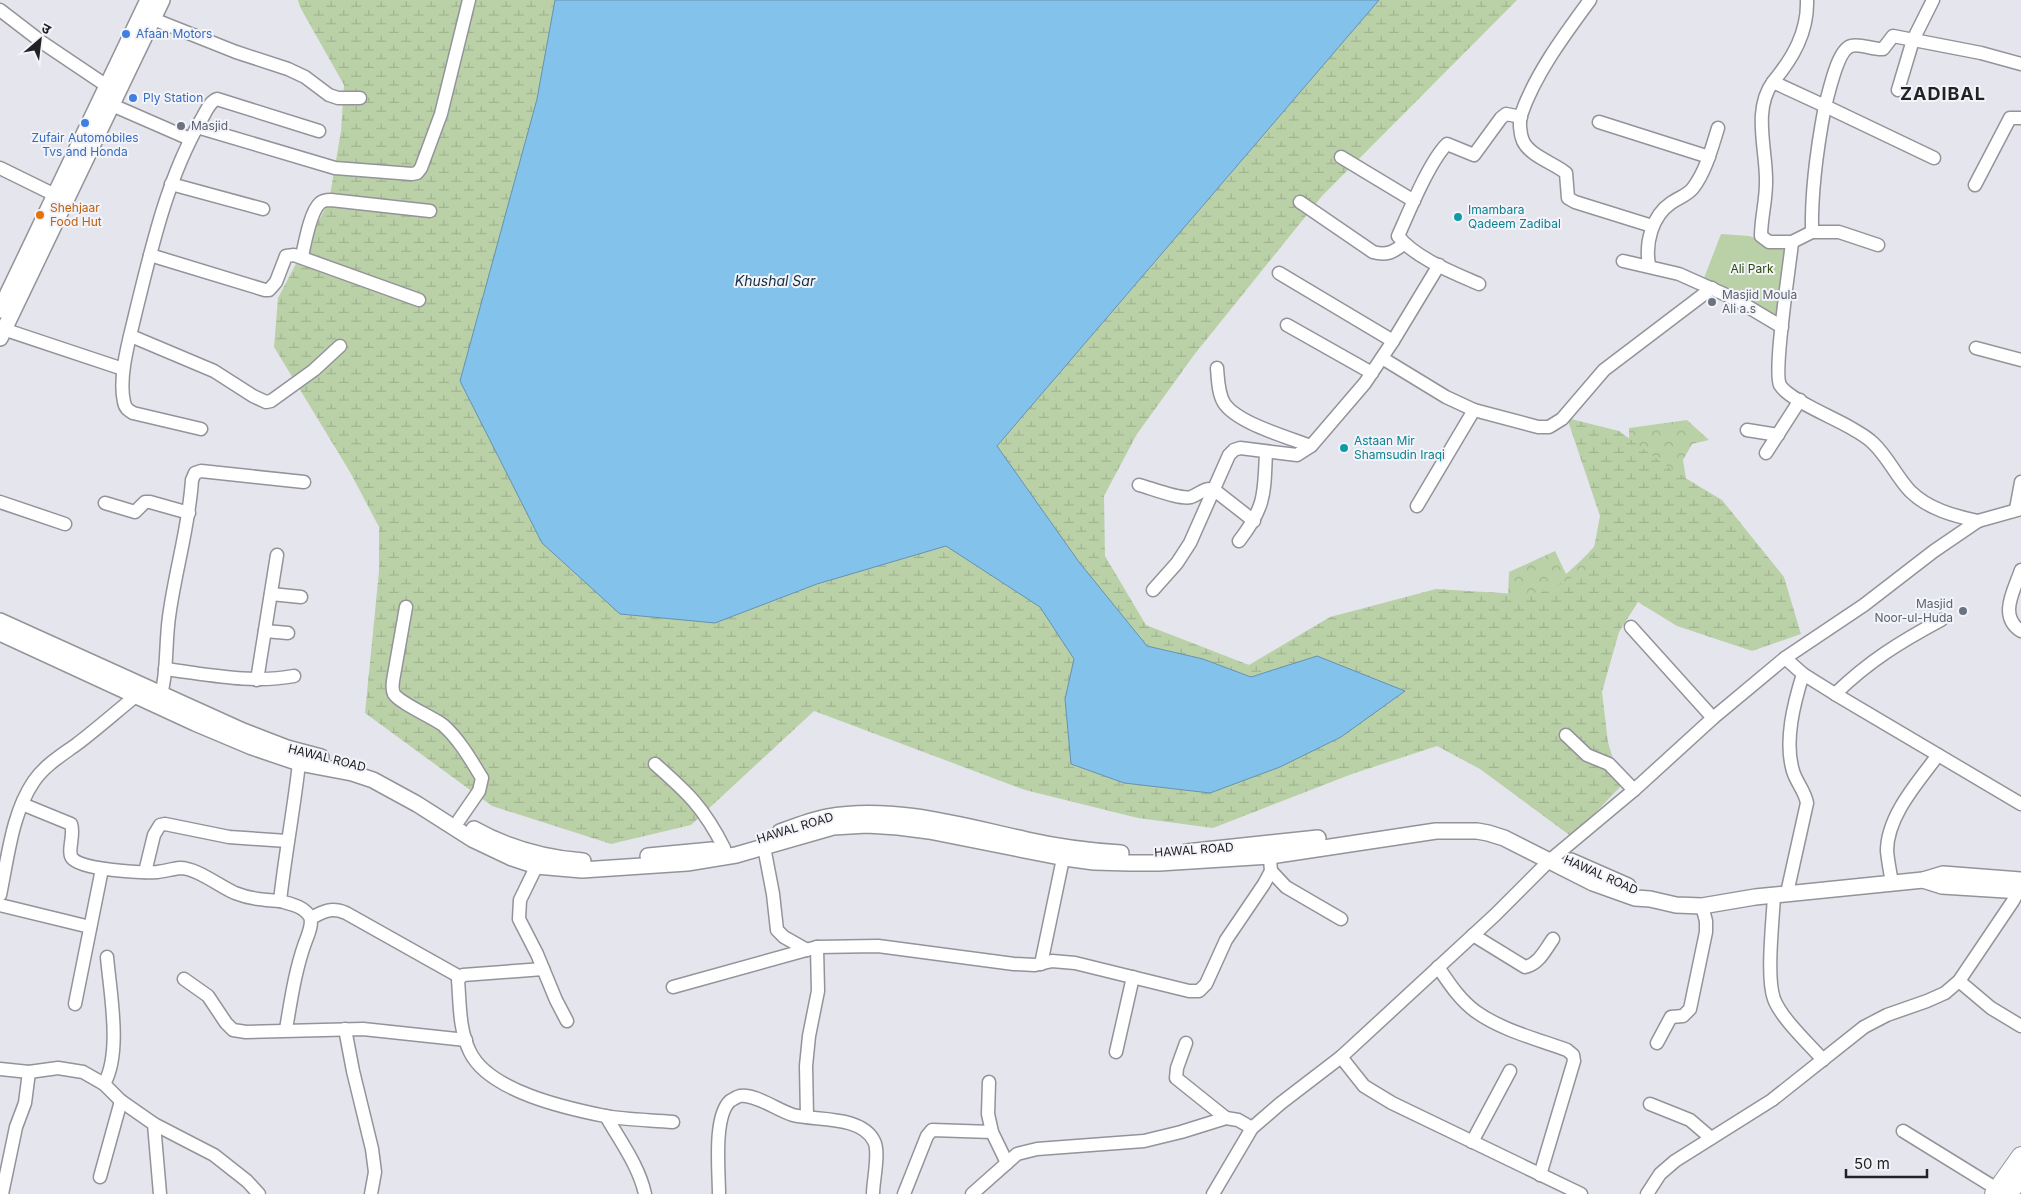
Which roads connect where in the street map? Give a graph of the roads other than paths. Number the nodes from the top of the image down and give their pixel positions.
1 (148, 0) edge
2 (162, 0) edge
3 (469, 0) edge
4 (1590, 0) edge
5 (1807, 0) edge
6 (1933, 0) edge
7 (0, 10) edge
8 (153, 19) junction
9 (1912, 40) junction
10 (2021, 64) edge
11 (1773, 82) junction
12 (107, 86) junction
13 (1898, 90) dead end
14 (360, 98) dead end
15 (112, 105) junction
16 (1825, 106) junction
17 (1520, 117) junction
18 (2021, 118) edge
19 (1599, 122) dead end
20 (197, 127) junction
21 (1718, 128) dead end
22 (319, 131) dead end
23 (190, 139) junction
24 (1708, 156) junction
25 (1341, 157) dead end
26 (1934, 158) dead end
27 (0, 168) edge
28 (171, 184) junction
29 (1975, 185) dead end
30 (55, 195) junction
31 (1414, 201) junction
32 (1300, 202) dead end
33 (263, 209) dead end
34 (430, 210) dead end
35 (1652, 226) junction
36 (1812, 232) junction
37 (1792, 242) junction
38 (1404, 244) junction
39 (1878, 245) dead end
40 (150, 255) junction
41 (302, 256) junction
42 (1623, 260) dead end
43 (1439, 265) junction
44 (1649, 265) junction
45 (1279, 273) dead end
46 (1479, 284) dead end
47 (1712, 288) junction
48 (419, 300) dead end
49 (0, 310) edge
50 (1287, 325) dead end
51 (1782, 327) junction
52 (1, 332) edge
53 (131, 336) junction
54 (1393, 341) junction
55 (340, 346) dead end
56 (1976, 348) dead end
57 (1382, 358) junction
58 (2021, 360) edge
59 (1217, 368) dead end
60 (124, 369) junction
61 (1372, 373) junction
62 (1800, 400) junction
63 (1474, 410) junction
64 (201, 429) dead end
65 (1747, 430) dead end
66 (1778, 435) junction
67 (1311, 446) junction
68 (1266, 452) junction
69 (1766, 453) dead end
70 (304, 482) dead end
71 (2021, 482) edge
72 (1139, 485) dead end
73 (1213, 488) junction
74 (0, 502) edge
75 (105, 503) dead end
76 (1417, 506) dead end
77 (2018, 509) edge
78 (189, 513) junction
79 (1254, 521) junction
80 (1978, 522) junction
81 (65, 524) dead end
82 (1239, 541) dead end
83 (277, 555) dead end
84 (2021, 570) edge
85 (1153, 590) dead end
86 (271, 594) junction
87 (301, 597) dead end
88 (406, 607) dead end
89 (1941, 620) dead end
90 (0, 621) edge
91 (1631, 627) dead end
92 (265, 631) junction
93 (2021, 631) edge
94 (0, 632) edge
95 (288, 633) dead end
96 (1785, 658) junction
97 (165, 669) junction
98 (1803, 674) junction
99 (294, 676) dead end
100 (258, 680) junction
101 (1835, 694) junction
102 (137, 695) junction
103 (159, 700) junction
104 (1713, 718) junction
105 (1566, 735) dead end
106 (1938, 755) junction
107 (299, 763) junction
108 (655, 764) dead end
109 (1634, 790) junction
110 (22, 804) junction
111 (2021, 804) edge
112 (459, 820) junction
113 (287, 841) junction
114 (758, 846) junction
115 (724, 848) junction
116 (1065, 852) junction
117 (1270, 857) junction
118 (1553, 858) junction
119 (539, 861) junction
120 (102, 869) junction
121 (145, 872) junction
122 (1892, 882) junction
123 (2020, 887) edge
124 (1781, 894) junction
125 (0, 895) edge
126 (280, 901) junction
127 (0, 904) edge
128 (1702, 906) junction
129 (311, 918) junction
130 (1341, 918) dead end
131 (90, 927) junction
132 (1473, 935) junction
133 (1553, 939) dead end
134 (812, 948) junction
135 (107, 957) dead end
136 (1041, 964) junction
137 (1438, 967) junction
138 (543, 969) junction
139 (460, 977) junction
140 (1133, 977) junction
141 (184, 979) dead end
142 (1959, 981) junction
143 (673, 987) dead end
144 (75, 1004) dead end
145 (567, 1021) dead end
146 (2021, 1026) edge
147 (286, 1029) junction
148 (345, 1029) junction
149 (466, 1040) junction
150 (1186, 1043) dead end
151 (1657, 1043) dead end
152 (1116, 1052) dead end
153 (1341, 1057) junction
154 (1823, 1060) junction
155 (0, 1069) edge
156 (1510, 1071) dead end
157 (29, 1072) junction
158 (989, 1082) dead end
159 (104, 1084) junction
160 (121, 1101) junction
161 (1650, 1104) dead end
162 (606, 1116) junction
163 (807, 1116) junction
164 (1226, 1118) junction
165 (673, 1122) dead end
166 (154, 1124) junction
167 (1252, 1128) junction
168 (1903, 1131) dead end
169 (992, 1132) junction
170 (1712, 1138) junction
171 (1472, 1142) junction
172 (2021, 1156) edge
173 (1007, 1163) junction
174 (1540, 1175) junction
175 (2021, 1175) edge
176 (100, 1177) dead end
177 (2000, 1192) edge
178 (2, 1194) edge
179 (160, 1194) edge
180 (259, 1194) edge
181 (371, 1194) edge
182 (645, 1194) edge
183 (719, 1194) edge
184 (873, 1194) edge
185 (904, 1194) edge
186 (972, 1194) edge
187 (1212, 1194) edge
188 (1581, 1194) edge
189 (1647, 1194) edge

1 - 12 main road
2 - 8 main road
3 - 20 street
4 - 17 street
5 - 11 street
6 - 9 street
7 - 12 street
8 - 14 street
8 - 15 main road
9 - 10 street
9 - 13 street
9 - 16 street
11 - 16 street
11 - 37 street
12 - 30 main road
15 - 23 street
15 - 52 main road
16 - 26 street
16 - 36 street
17 - 31 street
17 - 35 street
18 - 29 street
19 - 24 street
20 - 22 street
20 - 23 street
21 - 24 street
23 - 28 street
24 - 35 street
25 - 31 street
27 - 30 street
28 - 33 street
28 - 40 street
30 - 49 main road
31 - 38 street
32 - 38 street
34 - 41 street
35 - 44 street
36 - 37 street
36 - 39 street
37 - 51 street
38 - 43 street
40 - 41 street
40 - 53 street
41 - 48 street
42 - 44 street
43 - 46 street
43 - 54 street
44 - 47 street
45 - 54 street
47 - 51 street
47 - 63 street
50 - 61 street
51 - 62 street
52 - 60 street
53 - 55 street
53 - 60 street
54 - 57 street
56 - 58 street
57 - 61 street
57 - 63 street
59 - 67 street
60 - 64 street
61 - 67 street
62 - 66 street
62 - 80 street
63 - 76 street
65 - 66 street
66 - 69 street
67 - 68 street
68 - 73 street
68 - 79 street
70 - 78 street
71 - 77 street
72 - 73 street
73 - 79 street
73 - 85 street
74 - 81 street
75 - 78 street
77 - 80 street
78 - 97 street
79 - 82 street
80 - 96 street
83 - 86 street
84 - 93 street
86 - 87 street
86 - 92 street
88 - 112 street
89 - 101 street
90 - 103 main road, HAWAL ROAD
91 - 104 street
92 - 95 street
92 - 100 street
94 - 102 main road, HAWAL ROAD
96 - 98 street
96 - 104 street
97 - 100 street
97 - 103 street
98 - 101 street
98 - 124 street
99 - 100 street
101 - 106 street
102 - 103 main road, HAWAL ROAD
102 - 110 street
103 - 107 main road, HAWAL ROAD
103 - 112 main road, HAWAL ROAD
104 - 109 street
105 - 109 street
106 - 111 street
106 - 122 street
107 - 113 street
107 - 119 main road, HAWAL ROAD
108 - 115 street
109 - 118 street
110 - 120 street
110 - 125 street
112 - 119 main road, HAWAL ROAD
113 - 121 street
113 - 126 street
114 - 115 main road, HAWAL ROAD
114 - 116 main road, HAWAL ROAD
114 - 119 main road, HAWAL ROAD
114 - 134 street
115 - 119 main road, HAWAL ROAD
116 - 117 main road, HAWAL ROAD
116 - 136 street
117 - 118 main road, HAWAL ROAD
117 - 130 street
117 - 140 street
118 - 128 main road, HAWAL ROAD
118 - 132 street
119 - 138 street
120 - 121 street
120 - 131 street
121 - 126 street
122 - 123 main road, HAWAL ROAD
122 - 124 main road, HAWAL ROAD
123 - 142 street
124 - 128 main road, HAWAL ROAD
124 - 154 street
126 - 129 street
127 - 131 street
128 - 151 street
129 - 139 street
129 - 147 street
131 - 144 street
132 - 133 street
132 - 137 street
134 - 136 street
134 - 143 street
134 - 163 street
135 - 159 street
136 - 140 street
137 - 153 street
137 - 174 street
138 - 139 street
138 - 145 street
139 - 149 street
140 - 152 street
141 - 147 street
142 - 146 street
142 - 154 street
147 - 148 street
148 - 149 street
148 - 181 street
149 - 162 street
150 - 164 street
153 - 167 street
153 - 171 street
154 - 170 street
155 - 157 street
156 - 171 street
157 - 159 street
157 - 178 street
158 - 169 street
159 - 160 street
160 - 166 street
160 - 176 street
161 - 170 street
162 - 165 street
162 - 182 street
163 - 183 street
163 - 184 street
164 - 167 street
164 - 173 street
166 - 179 street
166 - 180 street
167 - 187 street
168 - 177 street
169 - 173 street
169 - 185 street
170 - 189 street
171 - 174 street
172 - 177 highway
173 - 186 street
174 - 188 street
175 - 177 highway

